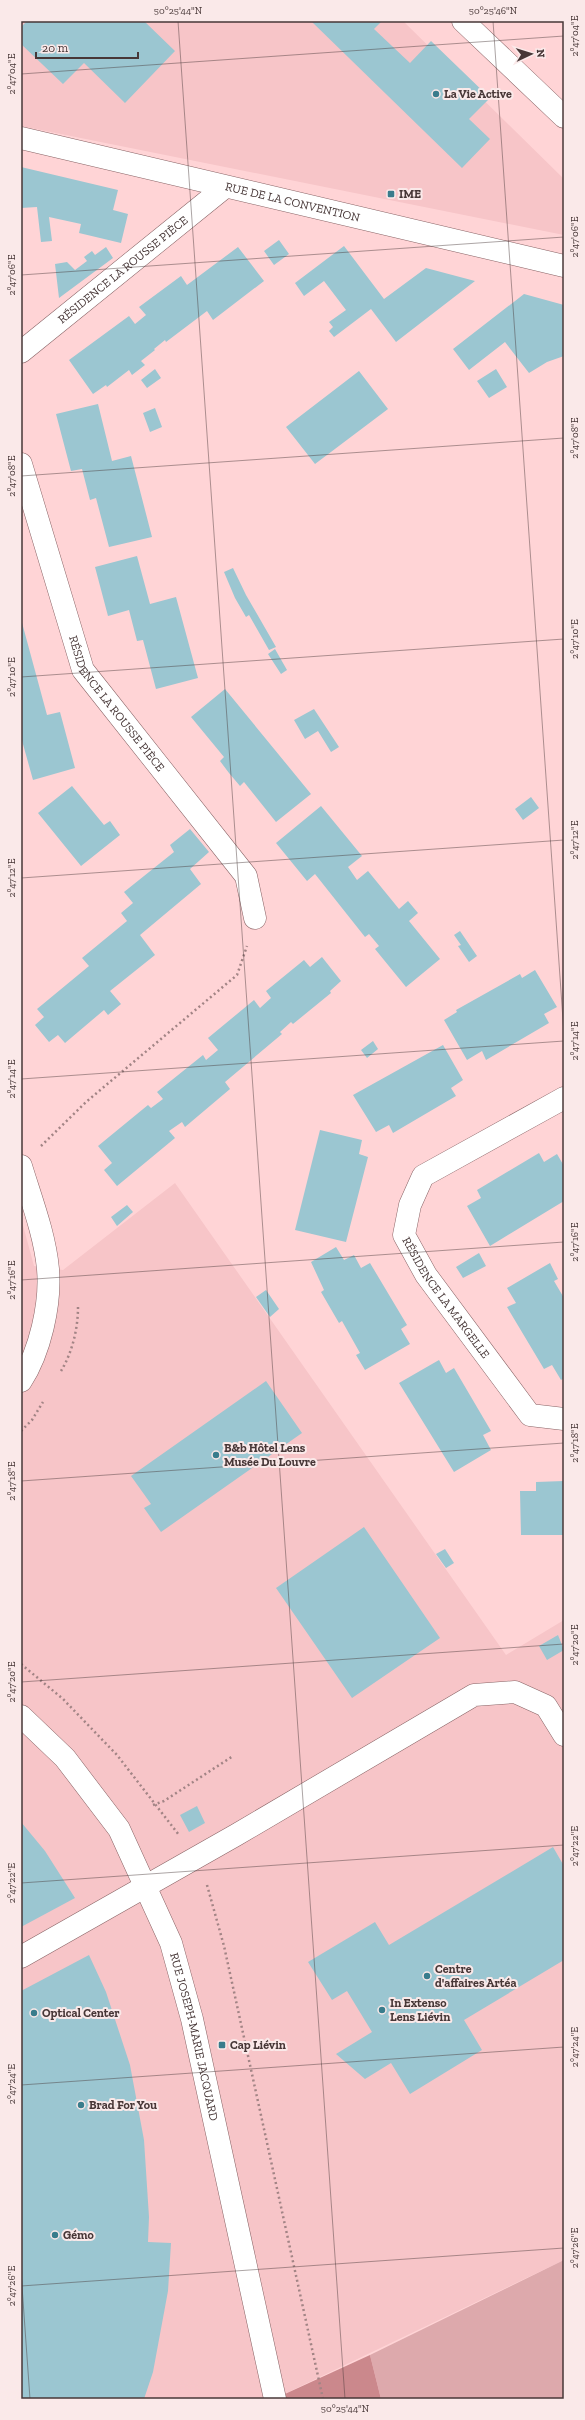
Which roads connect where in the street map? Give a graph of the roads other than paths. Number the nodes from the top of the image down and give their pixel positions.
1 (463, 21) edge
2 (564, 117) edge
3 (21, 138) edge
4 (225, 187) junction
5 (564, 266) edge
6 (21, 352) edge
7 (21, 464) edge
8 (255, 918) road end
9 (564, 1098) edge
10 (21, 1166) edge
11 (28, 1212) edge
12 (21, 1381) edge
13 (564, 1419) edge
14 (21, 1716) edge
15 (564, 1735) edge
16 (144, 1886) junction
17 (21, 1957) edge
18 (275, 2399) edge

1 - 2 street
3 - 4 street, RUE DE LA CONVENTION
4 - 5 street, RUE DE LA CONVENTION
4 - 6 street, RÉSIDENCE LA ROUSSE PIÈCE
7 - 8 street, RÉSIDENCE LA ROUSSE PIÈCE
9 - 13 street, RÉSIDENCE LA MARGELLE
10 - 11 street
11 - 12 street
14 - 16 street, RUE JOSEPH-MARIE JACQUARD
15 - 16 street
16 - 17 street
16 - 18 street, RUE JOSEPH-MARIE JACQUARD

